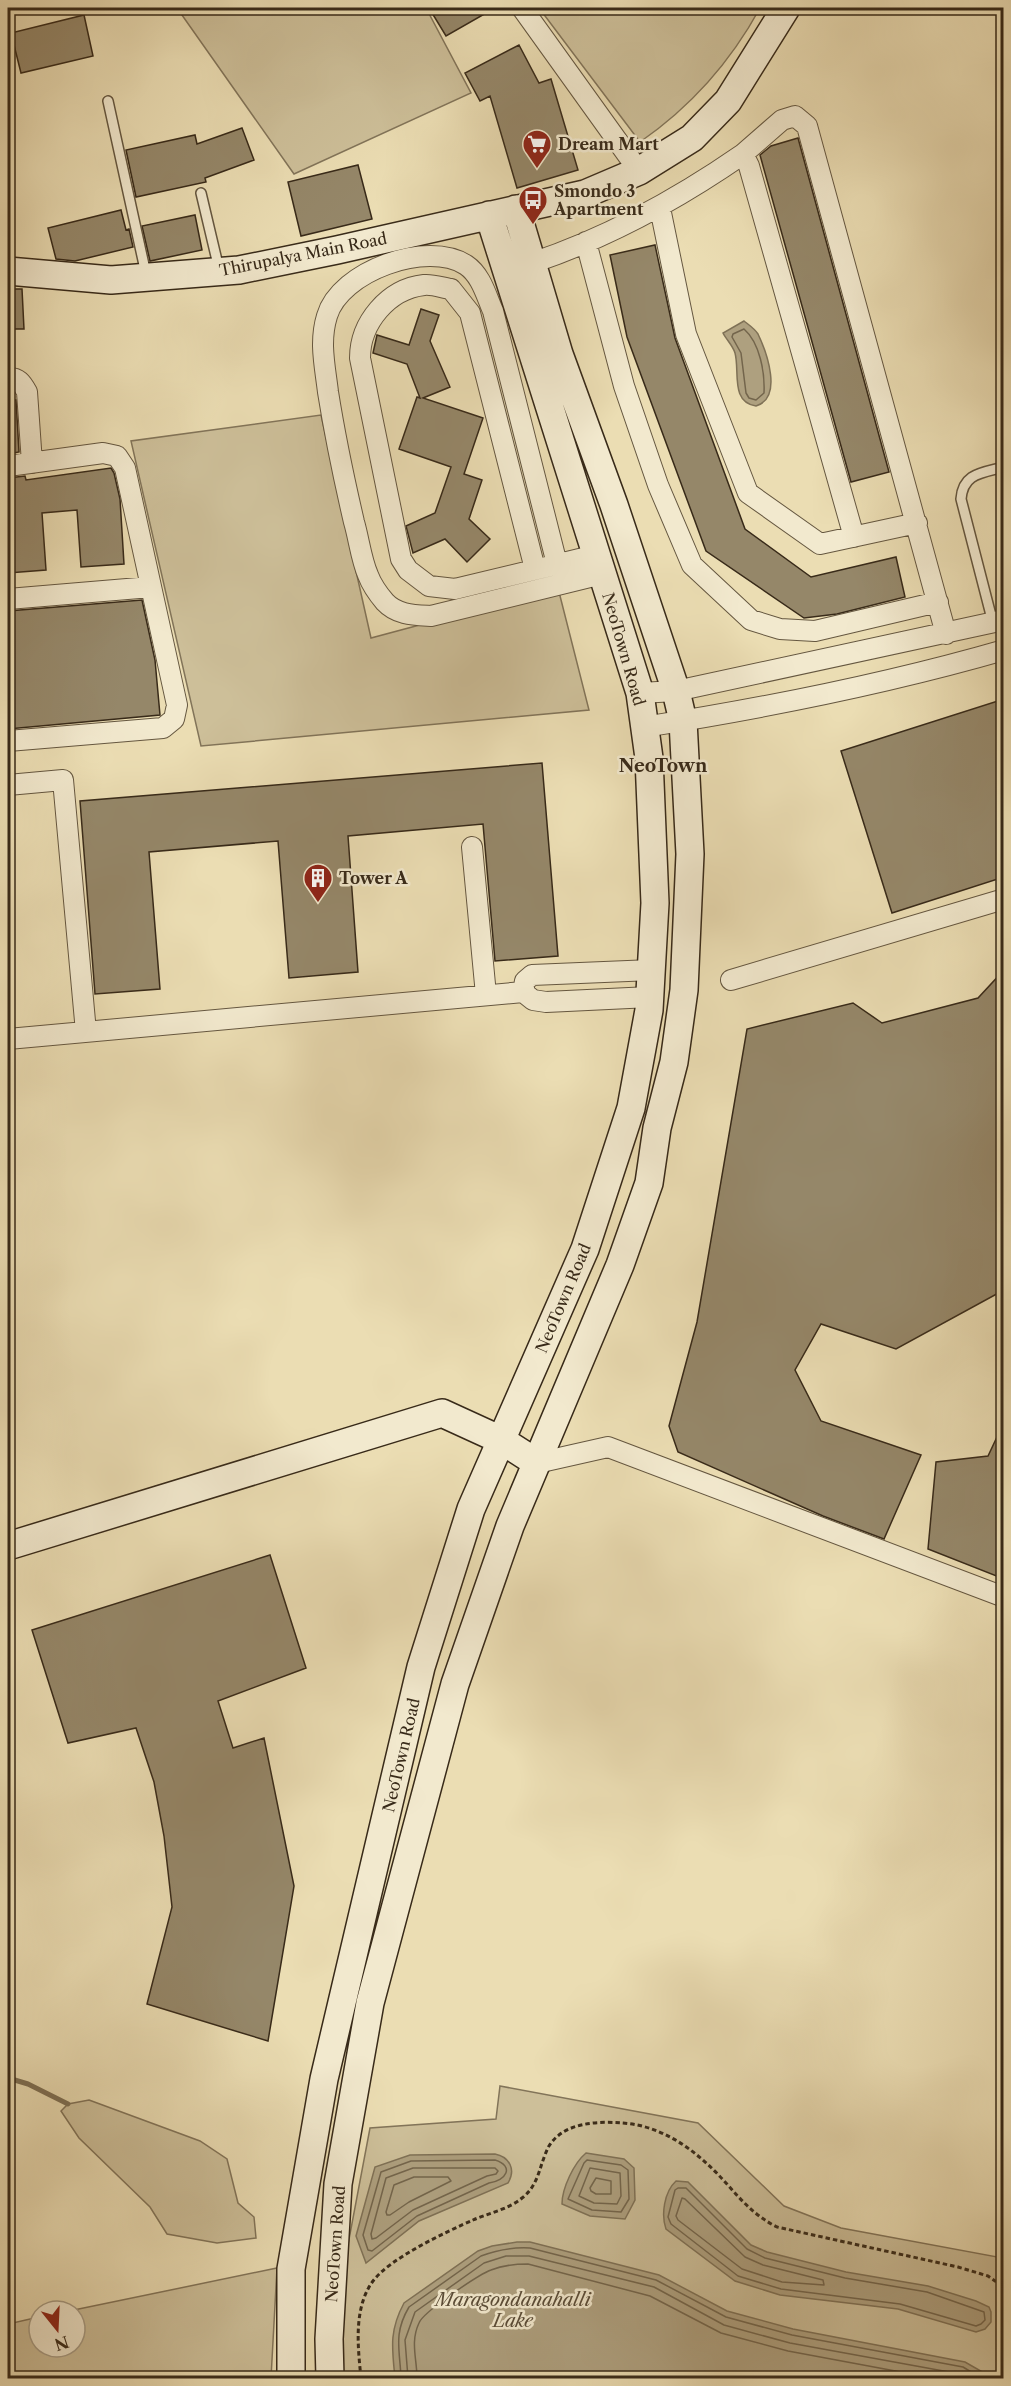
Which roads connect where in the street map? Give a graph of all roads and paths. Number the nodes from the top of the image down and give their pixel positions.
1 (522, 8) edge
2 (786, 8) edge
3 (108, 100) dead end
4 (742, 154) junction
5 (639, 171) junction
6 (201, 193) dead end
7 (660, 208) junction
8 (516, 209) junction
9 (489, 215) junction
10 (586, 242) junction
11 (538, 254) junction
12 (8, 270) edge
13 (220, 271) junction
14 (147, 277) junction
15 (8, 378) edge
16 (32, 463) junction
17 (8, 466) edge
18 (1004, 467) edge
19 (917, 523) junction
20 (854, 537) junction
21 (557, 564) junction
22 (599, 564) junction
23 (535, 569) junction
24 (151, 587) junction
25 (8, 599) edge
26 (939, 607) junction
27 (998, 621) edge
28 (946, 634) junction
29 (1004, 650) edge
30 (676, 691) junction
31 (640, 693) junction
32 (683, 721) junction
33 (644, 727) junction
34 (8, 741) edge
35 (8, 785) edge
36 (472, 847) dead end
37 (1004, 898) edge
38 (731, 980) dead end
39 (651, 984) junction
40 (523, 992) junction
41 (486, 995) junction
42 (86, 1032) junction
43 (8, 1039) edge
44 (501, 1440) junction
45 (537, 1463) junction
46 (8, 1546) edge
47 (1004, 1597) edge
48 (1004, 2292) edge
49 (291, 2379) edge
50 (330, 2379) edge
51 (361, 2379) edge

1 - 5 street
2 - 5 street, Thirupalya Main Road
3 - 14 lane
4 - 7 street
4 - 19 street
4 - 20 street
5 - 8 street, Thirupalya Main Road
6 - 13 lane
7 - 10 street
7 - 20 street
8 - 9 street, Thirupalya Main Road
8 - 11 street, NeoTown Road
9 - 13 street, Thirupalya Main Road
9 - 22 street, NeoTown Road
10 - 11 street
10 - 26 street
11 - 30 street, NeoTown Road
12 - 14 street, Thirupalya Main Road
13 - 14 street, Thirupalya Main Road
15 - 16 street
16 - 17 street
16 - 24 street
18 - 27 lane
19 - 20 street
19 - 26 street
21 - 22 street
21 - 22 street
21 - 23 street
22 - 31 street, NeoTown Road
23 - 23 street
24 - 25 street
24 - 34 street
26 - 28 street
27 - 28 street
28 - 30 street
29 - 32 street
30 - 31 street
30 - 32 street, NeoTown Road
31 - 33 street, NeoTown Road
32 - 33 street
32 - 45 street, NeoTown Road
33 - 39 street, NeoTown Road
35 - 42 street
36 - 41 street
37 - 38 street
39 - 40 street
39 - 40 street
39 - 44 street, NeoTown Road
40 - 41 street
41 - 42 street
42 - 43 street
44 - 45 street
44 - 46 street
44 - 49 street, NeoTown Road
45 - 47 street
45 - 50 street, NeoTown Road
48 - 51 path

